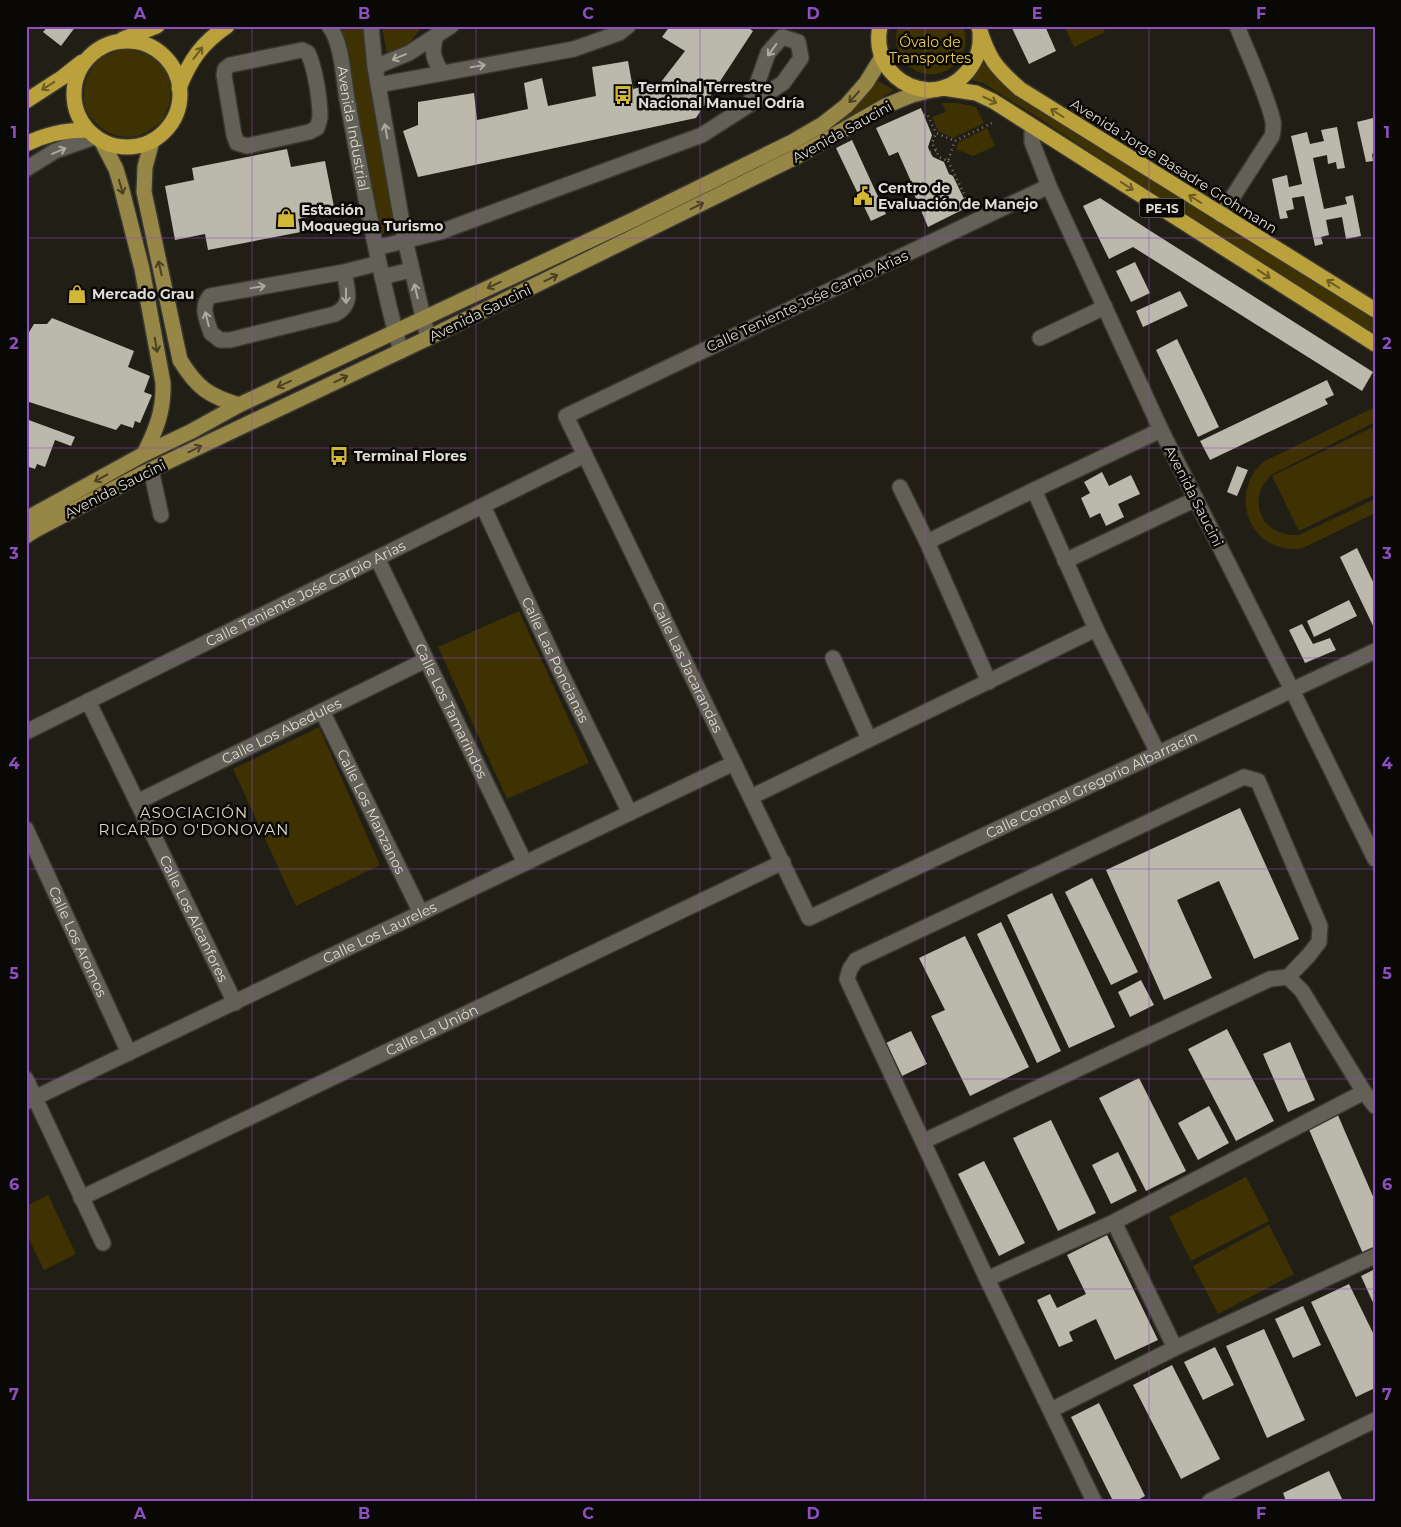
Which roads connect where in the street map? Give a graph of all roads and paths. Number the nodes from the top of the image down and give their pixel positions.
1 (156, 26) edge
2 (227, 26) edge
3 (329, 26) edge
4 (371, 26) edge
5 (451, 26) edge
6 (628, 26) edge
7 (870, 26) edge
8 (880, 26) edge
9 (1237, 26) edge
10 (979, 27) edge
11 (436, 36) junction
12 (115, 42) junction
13 (96, 50) junction
14 (880, 52) junction
15 (375, 67) junction
16 (442, 73) junction
17 (344, 82) junction
18 (378, 85) junction
19 (180, 88) junction
20 (317, 89) junction
21 (938, 89) junction
22 (26, 101) edge
23 (750, 104) dead end
24 (924, 115) dead end
25 (992, 123) dead end
26 (1032, 126) junction
27 (936, 134) junction
28 (95, 136) junction
29 (955, 140) junction
30 (152, 141) junction
31 (26, 144) edge
32 (936, 150) junction
33 (930, 152) dead end
34 (948, 161) junction
35 (26, 169) edge
36 (1049, 186) junction
37 (970, 206) dead end
38 (1221, 215) junction
39 (635, 219) junction
40 (604, 234) junction
41 (642, 234) junction
42 (405, 240) junction
43 (610, 249) junction
44 (379, 263) junction
45 (412, 270) junction
46 (344, 272) junction
47 (1105, 307) junction
48 (1375, 310) edge
49 (423, 318) junction
50 (394, 331) junction
51 (428, 338) junction
52 (1040, 338) dead end
53 (1375, 344) edge
54 (401, 350) junction
55 (239, 405) junction
56 (566, 416) joint
57 (1161, 430) junction
58 (144, 454) junction
59 (585, 455) junction
60 (151, 470) junction
61 (900, 487) dead end
62 (1034, 490) junction
63 (1196, 498) junction
64 (483, 506) junction
65 (161, 515) dead end
66 (26, 519) edge
67 (26, 536) edge
68 (926, 542) junction
69 (377, 558) junction
70 (1065, 561) junction
71 (1096, 629) junction
72 (1375, 651) edge
73 (833, 658) dead end
74 (426, 660) junction
75 (989, 682) junction
76 (1292, 690) junction
77 (88, 701) junction
78 (322, 711) junction
79 (26, 732) edge
80 (868, 739) junction
81 (1158, 753) junction
82 (734, 763) junction
83 (751, 797) junction
84 (137, 802) junction
85 (630, 813) junction
86 (26, 829) edge
87 (1375, 859) edge
88 (783, 862) junction
89 (525, 863) junction
90 (420, 913) junction
91 (809, 918) joint
92 (1288, 977) junction
93 (235, 1003) junction
94 (129, 1053) junction
95 (26, 1079) edge
96 (1364, 1092) junction
97 (31, 1100) edge
98 (1375, 1106) edge
99 (924, 1141) junction
100 (82, 1198) junction
101 (1114, 1222) junction
102 (102, 1244) dead end
103 (1375, 1256) edge
104 (987, 1279) junction
105 (1175, 1348) junction
106 (1051, 1410) junction
107 (1375, 1420) edge
108 (1094, 1501) edge
109 (1210, 1501) edge

1 - 12 highway
19 -> 2 highway
3 - 17 street, Avenida Industrial
4 - 15 street
5 - 11 street
16 -> 6 street
7 - 14 highway
8 - 14 highway
9 - 38 street
10 - 21 highway, PE-1S
38 -> 10 highway, Avenida Jorge Basadre Grohmann / PE-1S
11 -> 15 street
11 - 16 street
12 - 13 highway
12 - 19 highway
13 -> 22 highway
13 - 28 highway
14 - 21 highway, PE-1S
14 -> 39 main road, Avenida Saucini
15 - 18 street
16 - 18 street
17 - 20 street
17 - 44 street, Avenida Industrial
42 -> 18 street
19 - 30 highway
20 - 20 street
21 -> 26 highway, PE-1S
41 -> 21 main road, Avenida Saucini / PE-1S
23 - 42 street
24 - 27 path
25 - 29 path
26 - 36 street, Avenida Saucini
26 -> 53 highway, PE-1S
27 - 29 path
27 - 32 path
28 - 30 highway
28 - 31 highway
35 -> 28 street
28 -> 58 main road
29 - 34 path
55 -> 30 main road
32 - 33 path
32 - 34 path
34 - 37 path
36 - 47 street, Avenida Saucini
36 - 56 street, Calle Teniente Jośe Carpio Arias
48 -> 38 highway, Avenida Jorge Basadre Grohmann / PE-1S
39 - 40 main road, Avenida Saucini
39 - 41 main road
40 - 43 main road
40 -> 49 main road, Avenida Saucini
41 - 43 main road, Avenida Saucini / PE-1S
42 - 44 street
42 - 45 street
51 -> 43 main road, Avenida Saucini / PE-1S
44 - 45 street
44 - 46 street
44 - 50 street, Avenida Industrial
49 -> 45 street
46 -> 46 street
47 - 52 street
47 - 57 street, Avenida Saucini
49 - 50 main road, Avenida Saucini
49 - 51 street
50 - 54 street, Avenida Industrial
50 -> 55 main road, Avenida Saucini
51 - 54 main road, Avenida Saucini / PE-1S
60 -> 54 main road, Avenida Saucini / PE-1S
55 - 58 main road, Avenida Saucini
56 - 59 street, Calle Las Jacarandas
57 - 62 street
57 - 63 street, Avenida Saucini
58 - 60 main road
58 -> 66 main road, Avenida Saucini
59 - 64 street, Calle Teniente Jośe Carpio Arias
59 - 82 street, Calle Las Jacarandas
60 - 65 street
60 - 67 main road, Avenida Saucini / PE-1S
61 - 68 street
62 - 68 street
62 - 70 street
63 - 70 street
63 - 76 street, Avenida Saucini
64 - 69 street, Calle Teniente Jośe Carpio Arias
64 - 85 street, Calle Las Poncianas
68 - 75 street
69 - 74 street, Calle Los Tamarindos
69 - 77 street, Calle Teniente Jośe Carpio Arias
70 - 71 street
71 - 75 street
71 - 81 street
72 - 76 street, Calle Coronel Gregorio Albarracín
73 - 80 street
74 - 78 street, Calle Los Abedules
74 - 89 street, Calle Los Tamarindos
75 - 80 street
76 - 81 street, Calle Coronel Gregorio Albarracín
76 - 87 street, Avenida Saucini
77 - 79 street, Calle Teniente Jośe Carpio Arias
77 - 84 street, Calle Los Alcanfores
78 - 84 street, Calle Los Abedules
78 - 90 street, Calle Los Manzanos
80 - 83 street
81 - 91 street, Calle Coronel Gregorio Albarracín
82 - 83 street, Calle Las Jacarandas
82 - 85 street, Calle Los Laureles
83 - 88 street, Calle Las Jacarandas
84 - 93 street, Calle Los Alcanfores
85 - 89 street, Calle Los Laureles
86 - 94 street, Calle Los Aromos
88 - 91 street, Calle Las Jacarandas
88 - 100 street, Calle La Unión
89 - 90 street, Calle Los Laureles
90 - 93 street, Calle Los Laureles
92 - 96 street
92 - 99 street
92 - 99 street
93 - 94 street, Calle Los Laureles
94 - 97 street, Calle Los Laureles
95 - 97 street
96 - 98 street
96 - 101 street
97 - 100 street
99 - 104 street
100 - 102 street
101 - 104 street
101 - 105 street
103 - 105 street
104 - 106 street
105 - 106 street
106 - 108 street
107 - 109 street

